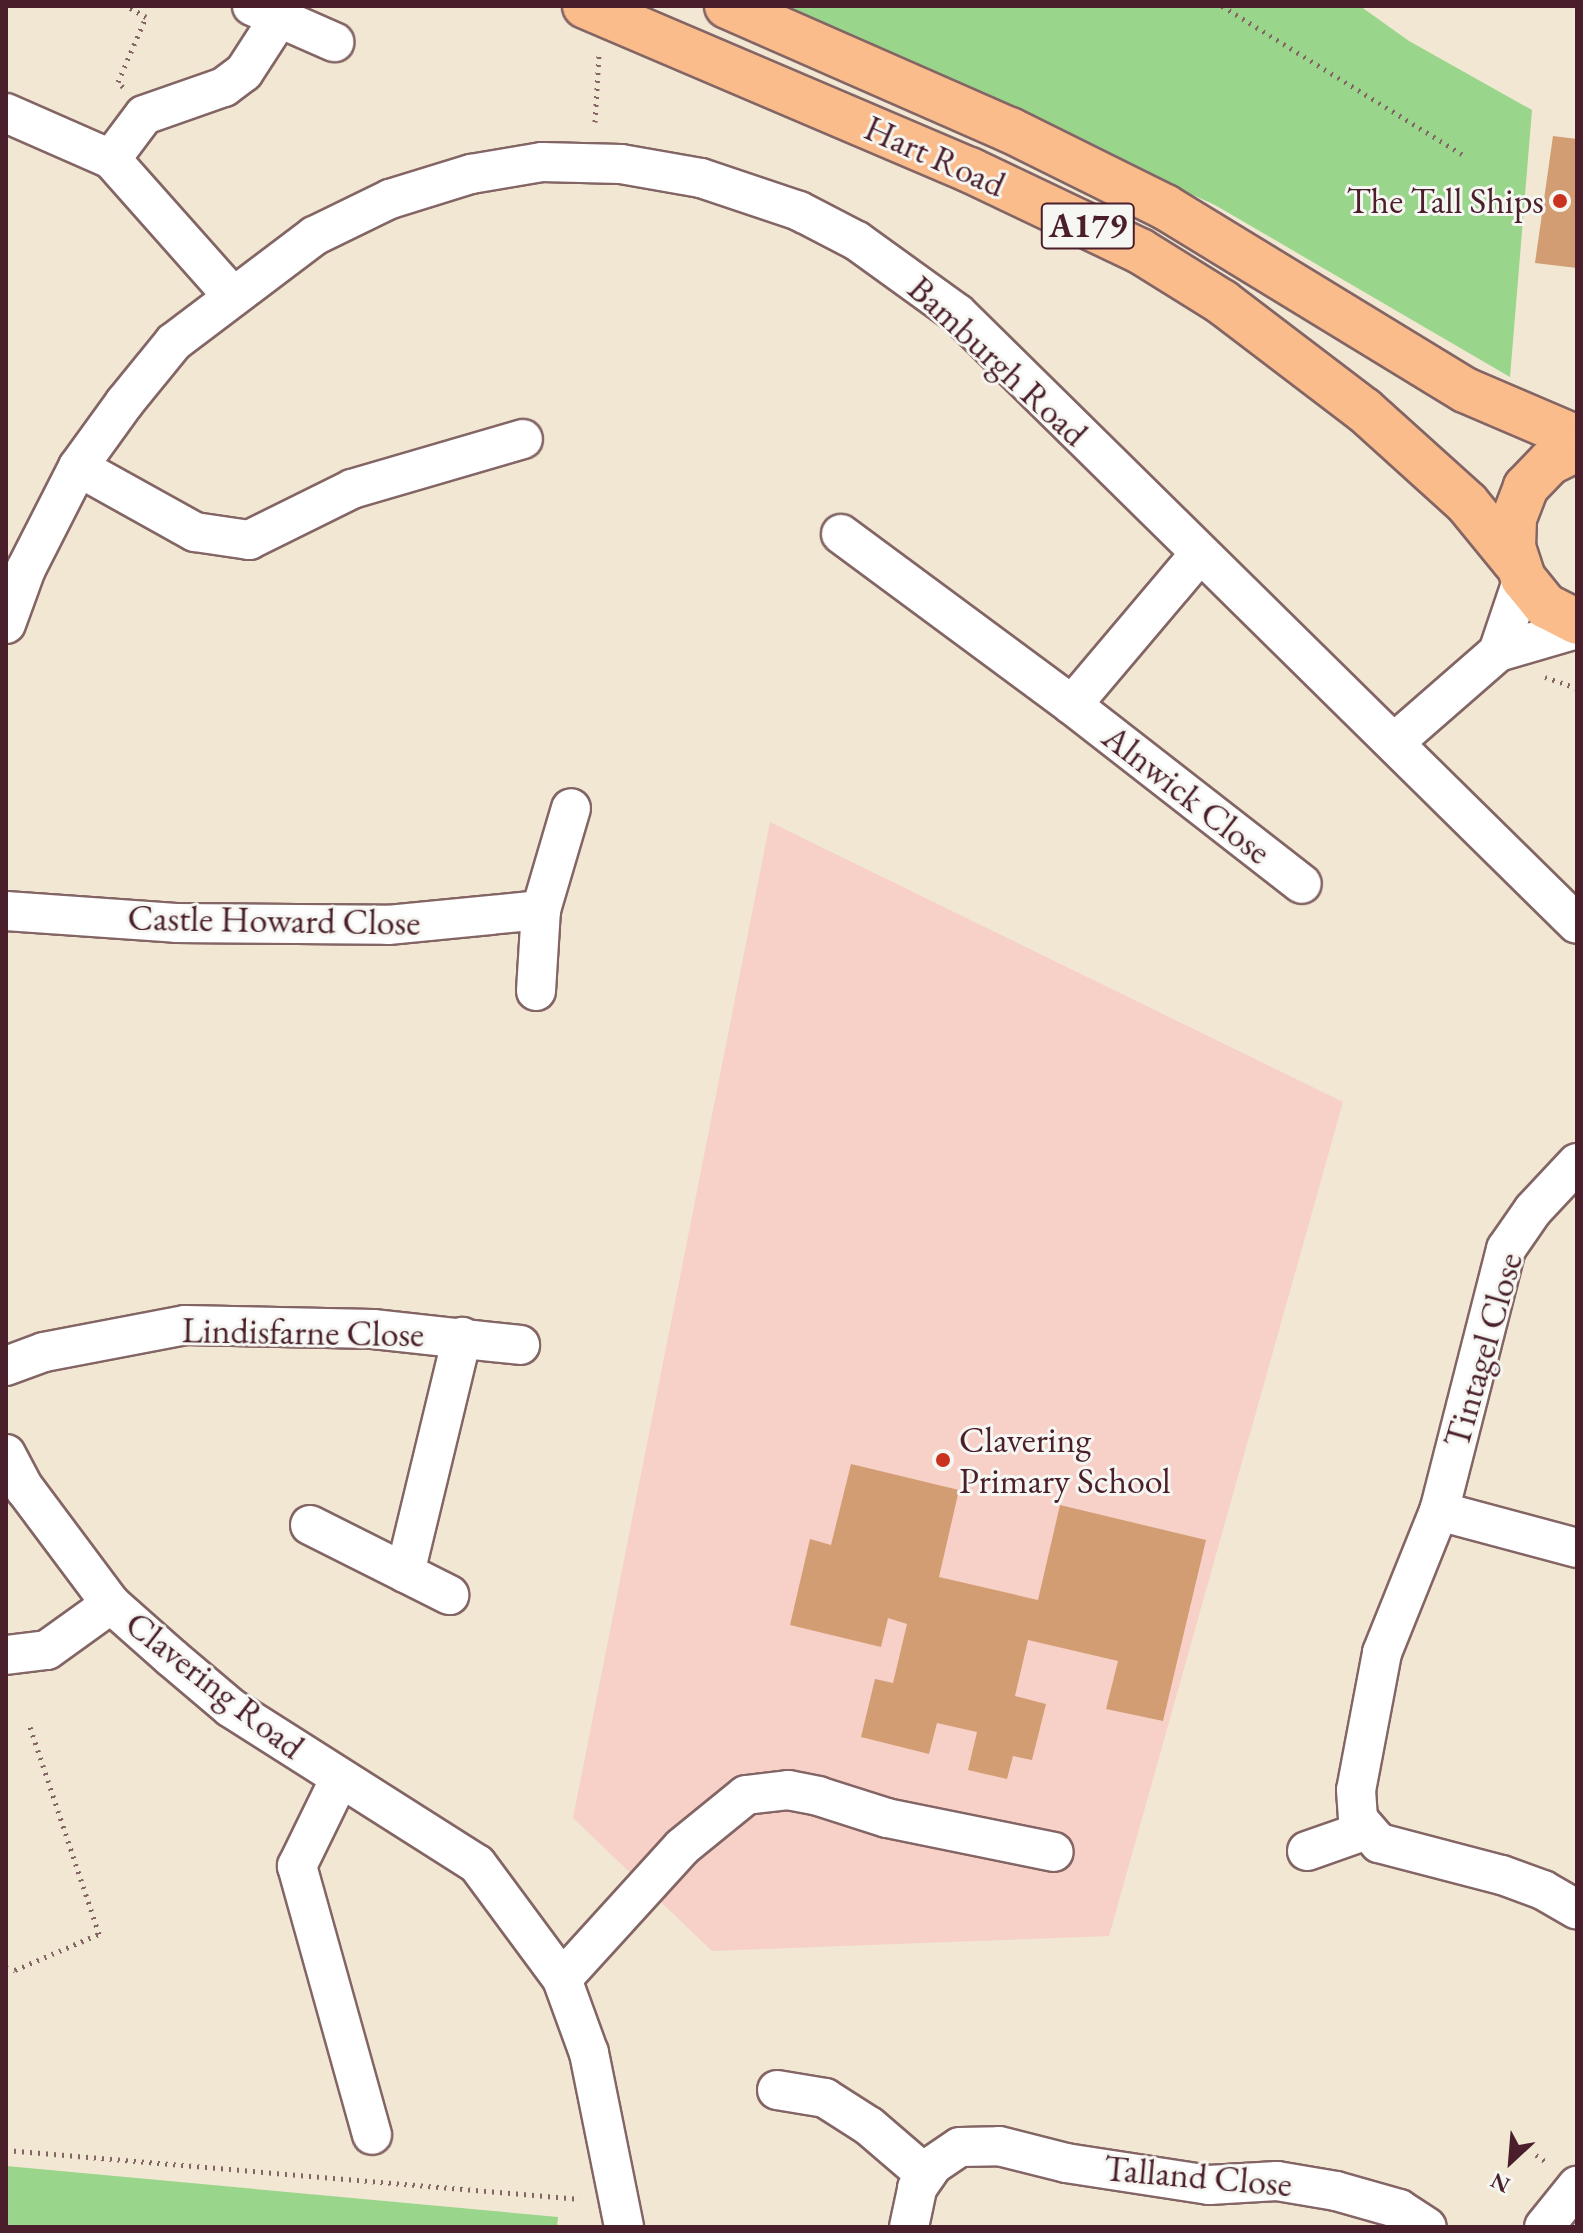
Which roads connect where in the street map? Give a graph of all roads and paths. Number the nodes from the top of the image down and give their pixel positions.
1 (127, 6) edge
2 (727, 6) edge
3 (1222, 6) edge
4 (266, 12) edge
5 (592, 26) edge
6 (334, 42) dead end
7 (6, 113) edge
8 (144, 115) junction
9 (595, 122) dead end
10 (1462, 154) dead end
11 (111, 159) junction
12 (231, 294) junction
13 (1577, 438) edge
14 (523, 439) dead end
15 (1577, 449) edge
16 (78, 467) junction
17 (841, 534) dead end
18 (1198, 556) junction
19 (1520, 570) junction
20 (1577, 622) edge
21 (6, 624) edge
22 (1577, 629) edge
23 (1498, 652) junction
24 (1072, 705) junction
25 (1396, 741) junction
26 (571, 808) dead end
27 (1302, 884) dead end
28 (541, 910) junction
29 (6, 911) edge
30 (1577, 924) edge
31 (536, 991) dead end
32 (1577, 1163) edge
33 (462, 1337) junction
34 (520, 1345) dead end
35 (6, 1366) edge
36 (6, 1454) edge
37 (1439, 1511) junction
38 (310, 1525) dead end
39 (1577, 1548) edge
40 (405, 1573) junction
41 (449, 1595) dead end
42 (111, 1604) junction
43 (6, 1655) edge
44 (30, 1726) dead end
45 (339, 1780) junction
46 (1364, 1831) junction
47 (1307, 1851) dead end
48 (1054, 1852) dead end
49 (1577, 1910) edge
50 (6, 1968) edge
51 (562, 1979) junction
52 (777, 2090) dead end
53 (372, 2135) dead end
54 (6, 2150) edge
55 (926, 2175) junction
56 (1577, 2186) edge
57 (623, 2215) edge
58 (909, 2227) edge
59 (1427, 2227) edge
60 (1544, 2227) edge

1 - 8 path
2 - 13 highway, Hart Road / A179
3 - 10 path
4 - 6 street
4 - 8 street
5 - 9 path
5 - 19 highway, Hart Road / A179
7 - 11 street
8 - 11 street
11 - 12 street
12 - 16 street, Bamburgh Road
12 - 18 street, Bamburgh Road
14 - 16 street
15 - 19 highway
16 - 21 street, Bamburgh Road
17 - 24 street, Alnwick Close
18 - 24 street, Alnwick Close
18 - 25 street, Bamburgh Road
19 - 20 highway, Hart Road
19 - 23 street
22 - 23 street
23 - 25 street
24 - 27 street, Alnwick Close
25 - 30 street, Bamburgh Road
26 - 28 street
28 - 29 street, Castle Howard Close
28 - 31 street
32 - 37 street, Tintagel Close
33 - 34 street, Lindisfarne Close
33 - 35 street, Lindisfarne Close
33 - 40 street, Lindisfarne Close
36 - 42 street
37 - 39 street
37 - 46 street, Tintagel Close
38 - 40 street
40 - 41 street
42 - 43 street, Clavering Road
42 - 45 street, Clavering Road
44 - 50 path
45 - 51 street, Clavering Road
45 - 53 street, Clavering Road
46 - 47 street
46 - 49 street
48 - 51 street
51 - 57 street, Clavering Road
52 - 55 street
54 - 57 path
55 - 58 street, Talland Close
55 - 59 street, Talland Close
56 - 60 street

